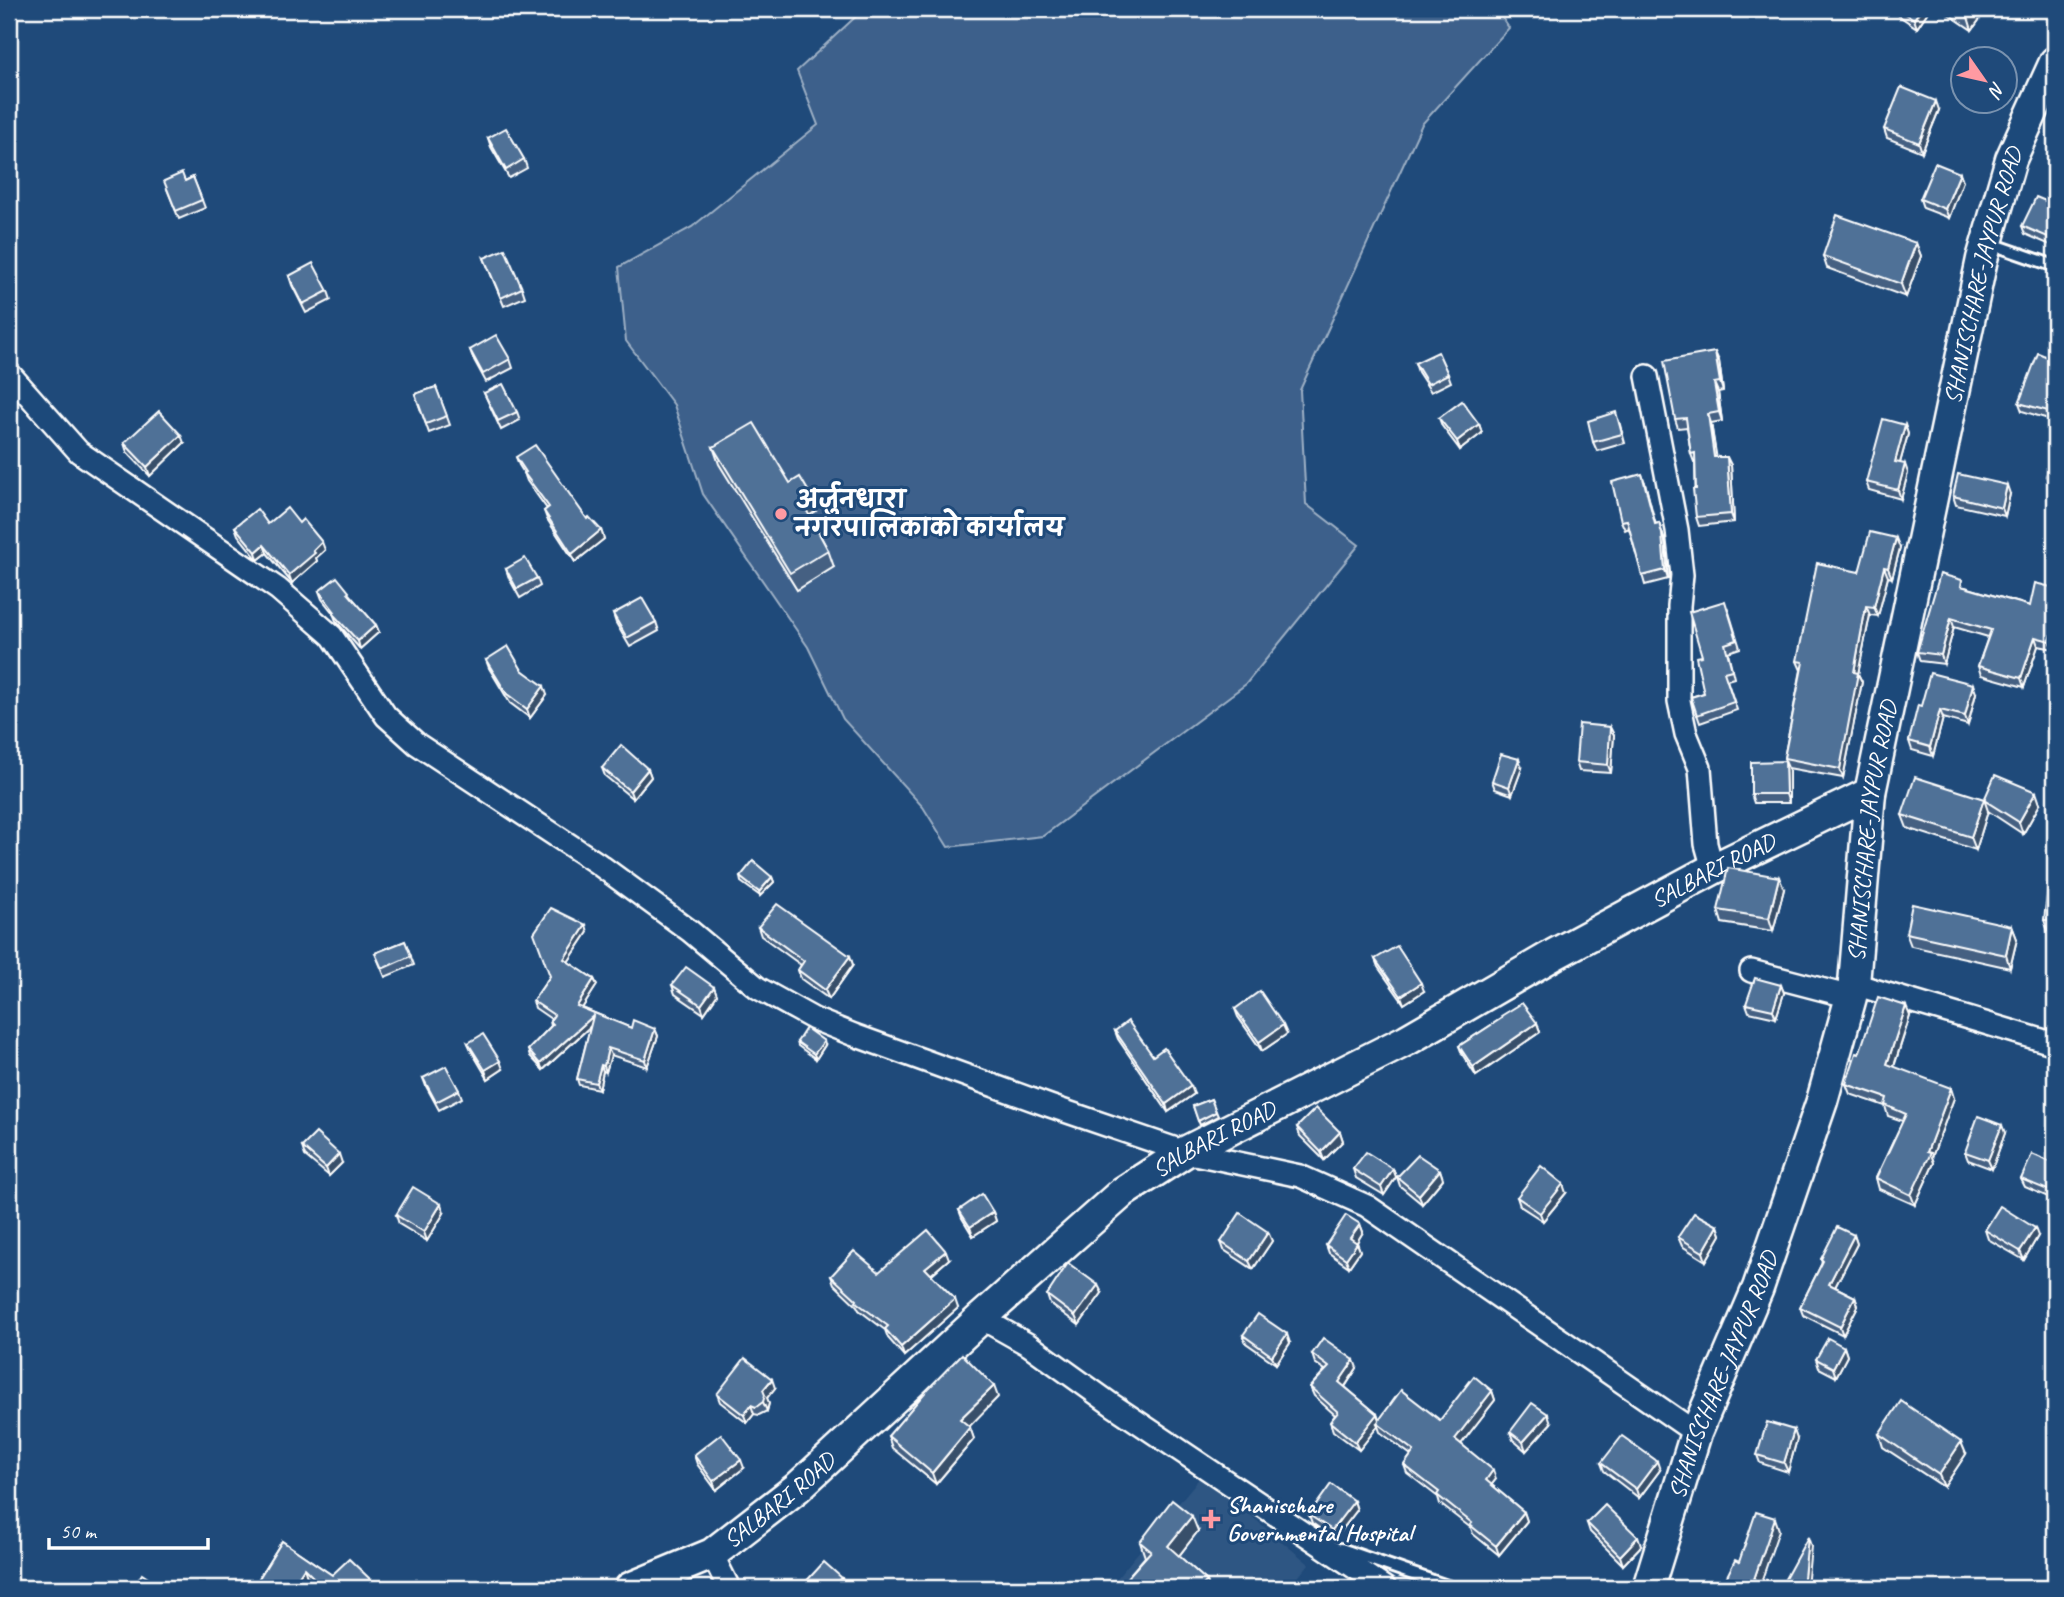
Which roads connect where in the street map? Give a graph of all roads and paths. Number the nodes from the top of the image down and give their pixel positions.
1 (2055, 62) edge
2 (1987, 242) junction
3 (2055, 266) edge
4 (9, 373) edge
5 (1647, 376) dead end
6 (1870, 793) junction
7 (1713, 869) junction
8 (1751, 971) dead end
9 (1853, 990) junction
10 (2055, 1044) edge
11 (1185, 1152) junction
12 (981, 1318) junction
13 (1696, 1433) junction
14 (1315, 1540) junction
15 (712, 1554) junction
16 (630, 1588) edge
17 (729, 1588) edge
18 (1385, 1588) edge
19 (1453, 1588) edge
20 (1648, 1588) edge

1 - 2 street, SHANISCHARE-JAYPUR ROAD
2 - 3 lane
2 - 6 street, SHANISCHARE-JAYPUR ROAD
4 - 11 street
5 - 7 street
6 - 7 street, SALBARI ROAD
6 - 9 street, SHANISCHARE-JAYPUR ROAD
7 - 11 street, SALBARI ROAD
8 - 9 street
9 - 10 street
9 - 13 street, SHANISCHARE-JAYPUR ROAD
11 - 12 street, SALBARI ROAD
11 - 13 street
12 - 14 street
12 - 15 street, SALBARI ROAD
13 - 20 street, SHANISCHARE-JAYPUR ROAD
14 - 18 street
14 - 19 lane
15 - 16 street, SALBARI ROAD
15 - 17 street

